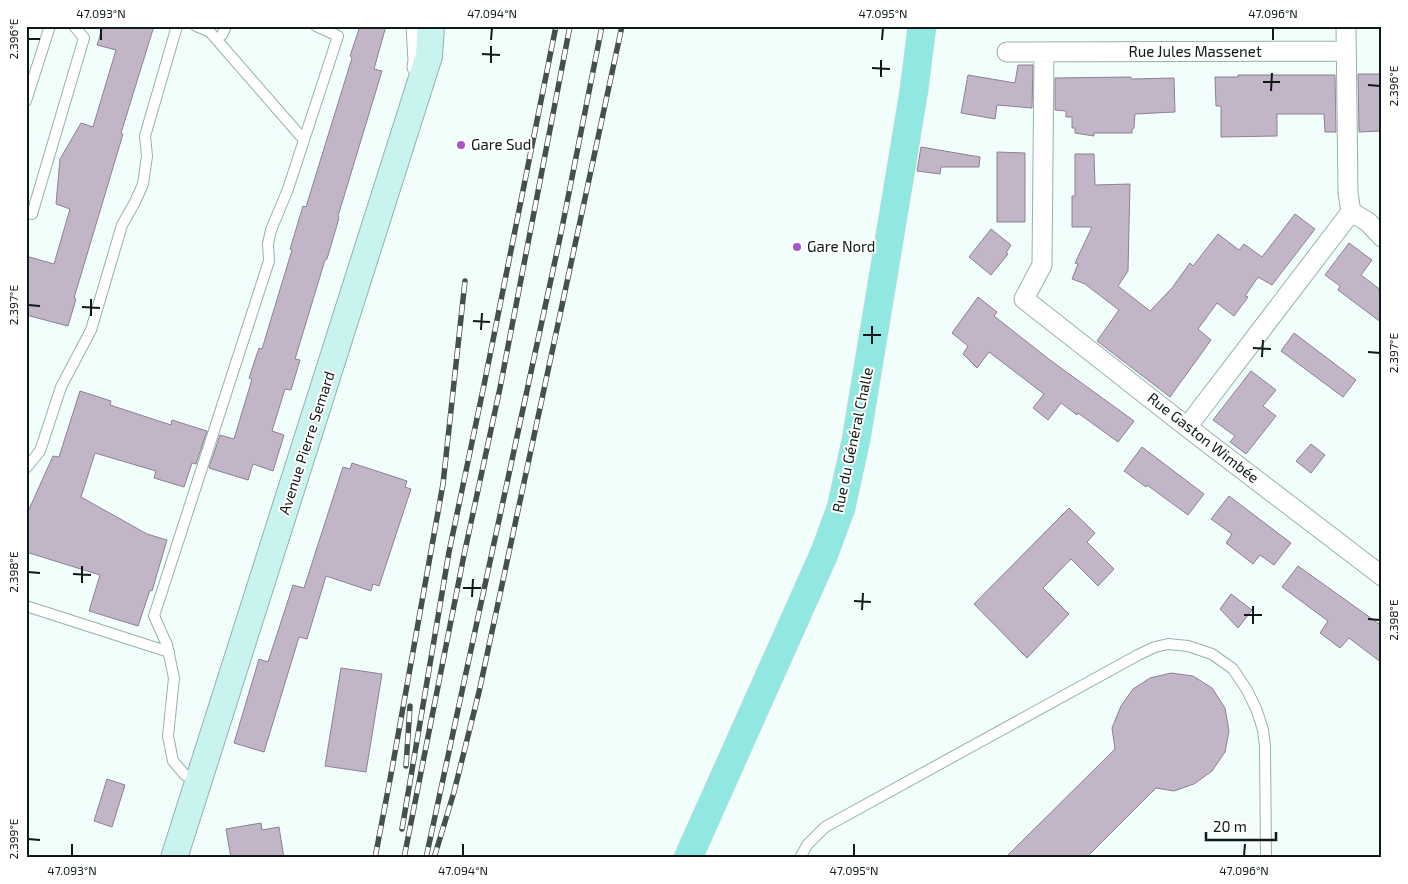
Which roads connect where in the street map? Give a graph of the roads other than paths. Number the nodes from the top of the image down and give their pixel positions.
1 (50, 26) edge
2 (74, 26) edge
3 (177, 26) edge
4 (196, 26) edge
5 (316, 26) edge
6 (416, 26) edge
7 (431, 26) edge
8 (922, 26) edge
9 (1346, 26) edge
10 (1346, 51) junction
11 (1007, 52) dead end
12 (1044, 52) junction
13 (26, 101) edge
14 (412, 110) junction
15 (304, 140) junction
16 (26, 212) edge
17 (1351, 212) junction
18 (1382, 238) edge
19 (1187, 426) junction
20 (26, 468) edge
21 (1382, 576) edge
22 (26, 606) edge
23 (169, 652) junction
24 (199, 781) junction
25 (174, 858) edge
26 (688, 858) edge
27 (800, 858) edge
28 (1266, 858) edge

1 - 13 lane
2 - 16 lane
3 - 20 lane
4 - 15 lane
5 - 15 lane
6 - 14 street
7 - 14 main road, Avenue Pierre Semard
8 - 26 main road, Rue du Général Challe
9 - 10 street
10 - 12 street, Rue Jules Massenet
10 - 17 street
11 - 12 street, Rue Jules Massenet
12 - 19 street, Rue Gaston Wimbée
14 - 24 main road, Avenue Pierre Semard
15 - 23 lane
17 - 18 street
17 - 19 street
19 - 21 street, Rue Gaston Wimbée
22 - 23 lane
23 - 24 lane
24 - 25 main road, Avenue Pierre Semard
27 - 28 lane

